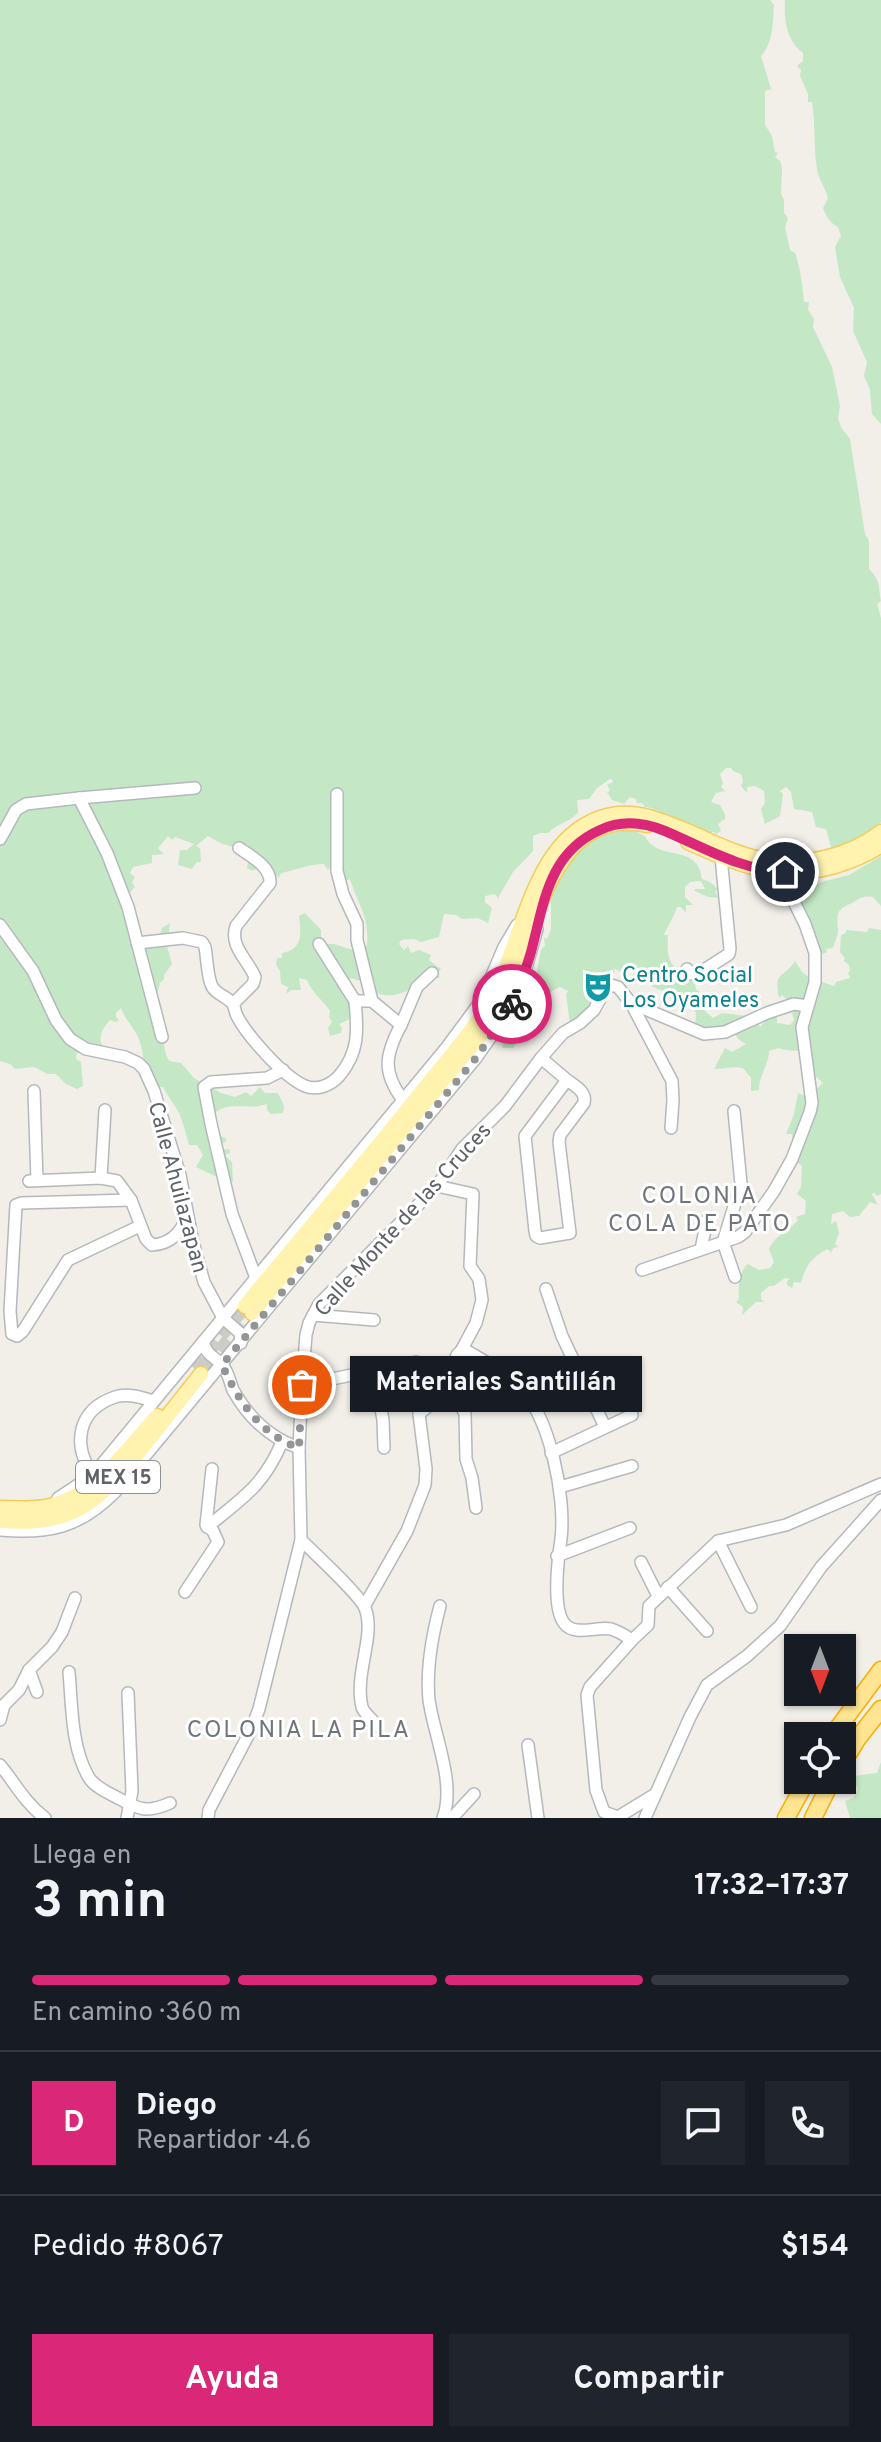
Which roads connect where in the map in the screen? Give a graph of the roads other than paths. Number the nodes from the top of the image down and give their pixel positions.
1 (195, 788) dead end
2 (337, 794) dead end
3 (79, 798) junction
4 (881, 832) edge
5 (0, 839) edge
6 (881, 845) edge
7 (239, 848) dead end
8 (721, 857) junction
9 (764, 871) junction
10 (545, 895) junction
11 (529, 904) junction
12 (0, 925) edge
13 (137, 943) junction
14 (319, 944) dead end
15 (687, 969) dead end
16 (432, 973) dead end
17 (355, 1001) junction
18 (372, 1001) junction
19 (631, 1003) junction
20 (233, 1004) junction
21 (807, 1006) junction
22 (401, 1025) junction
23 (162, 1037) dead end
24 (541, 1058) junction
25 (283, 1070) junction
26 (567, 1080) junction
27 (34, 1091) dead end
28 (403, 1100) junction
29 (105, 1110) dead end
30 (734, 1111) dead end
31 (671, 1128) dead end
32 (101, 1178) junction
33 (437, 1186) junction
34 (131, 1200) junction
35 (187, 1214) junction
36 (707, 1220) dead end
37 (140, 1226) junction
38 (723, 1242) junction
39 (701, 1249) junction
40 (642, 1270) dead end
41 (735, 1277) dead end
42 (256, 1278) junction
43 (546, 1289) dead end
44 (313, 1315) junction
45 (223, 1318) junction
46 (374, 1320) dead end
47 (203, 1342) junction
48 (241, 1343) junction
49 (461, 1351) junction
50 (222, 1365) junction
51 (374, 1370) junction
52 (302, 1385) junction
53 (444, 1393) junction
54 (153, 1401) junction
55 (419, 1414) junction
56 (632, 1415) dead end
57 (605, 1427) junction
58 (282, 1442) junction
59 (299, 1448) junction
60 (384, 1448) dead end
61 (551, 1453) junction
62 (632, 1466) dead end
63 (212, 1469) dead end
64 (93, 1475) junction
65 (881, 1484) edge
66 (560, 1487) junction
67 (881, 1500) edge
68 (0, 1508) edge
69 (39, 1508) junction
70 (476, 1508) dead end
71 (0, 1521) edge
72 (207, 1527) junction
73 (630, 1528) dead end
74 (0, 1530) edge
75 (301, 1540) junction
76 (718, 1541) junction
77 (557, 1556) junction
78 (641, 1562) dead end
79 (668, 1587) junction
80 (185, 1592) dead end
81 (658, 1596) junction
82 (75, 1598) dead end
83 (365, 1605) junction
84 (440, 1606) dead end
85 (751, 1607) dead end
86 (707, 1631) dead end
87 (632, 1640) junction
88 (29, 1670) junction
89 (881, 1670) edge
90 (69, 1672) dead end
91 (37, 1692) dead end
92 (128, 1693) dead end
93 (881, 1709) edge
94 (0, 1720) edge
95 (842, 1722) edge
96 (377, 1726) dead end
97 (856, 1741) edge
98 (528, 1745) dead end
99 (0, 1765) edge
100 (474, 1794) dead end
101 (799, 1794) edge
102 (825, 1794) edge
103 (654, 1795) junction
104 (170, 1803) dead end
105 (131, 1805) junction
106 (151, 1814) edge
107 (45, 1818) edge
108 (127, 1818) edge
109 (208, 1818) edge
110 (443, 1818) edge
111 (452, 1818) edge
112 (538, 1818) edge
113 (645, 1818) edge
114 (786, 1818) edge
115 (813, 1818) edge

1 - 3 street
2 - 18 street
3 - 5 street
3 - 13 street
4 - 11 main road
6 - 9 main road
7 - 20 street
8 - 9 main road
8 - 10 main road
8 - 15 street
9 - 21 street
10 - 11 main road
10 - 48 street
11 - 28 street
12 - 35 street, Calle Ahuilazapan
13 - 20 street
13 - 23 street
14 - 17 street
16 - 22 street
17 - 18 street
17 - 25 street
18 - 22 street
19 - 21 street
19 - 24 street, Calle Monte de las Cruces
19 - 31 street
20 - 25 street
21 - 38 street
22 - 28 street
24 - 26 street
24 - 33 street, Calle Monte de las Cruces
25 - 42 street
26 - 26 street
27 - 32 street
28 - 42 street
29 - 32 street
30 - 38 street
32 - 34 street
33 - 44 street, Calle Monte de las Cruces
33 - 49 street
34 - 37 street
34 - 37 street
35 - 37 street
35 - 45 street, Calle Ahuilazapan
36 - 39 street
38 - 39 street
38 - 41 street
39 - 40 street
42 - 45 street
43 - 57 street
44 - 46 street
44 - 52 street, Calle Monte de las Cruces
45 - 47 street
45 - 48 street, Calle Ahuilazapan
47 - 50 street
47 - 54 street
48 - 50 street
49 - 53 street
49 - 61 street
50 - 58 street
50 - 74 street
51 - 52 street
51 - 55 street
51 - 60 street
52 - 59 street, Calle Monte de las Cruces
53 - 55 street
53 - 70 street
54 - 64 street
54 - 64 street
55 - 83 street
56 - 57 street
57 - 61 street
58 - 59 street
58 - 72 street
59 - 75 street, Calle Monte de las Cruces
61 - 66 street
62 - 66 street
63 - 72 street
64 - 69 street
65 - 76 street
66 - 77 street
67 - 103 street
68 - 69 main road, MEX 15
69 - 71 main road, MEX 15
72 - 80 street
73 - 77 street
75 - 83 street
75 - 109 street, Calle Monte de las Cruces
76 - 79 street
76 - 85 street
77 - 87 street
78 - 81 street
79 - 81 street
79 - 86 street
81 - 87 street
82 - 88 street
83 - 96 street
84 - 110 street
87 - 103 street
88 - 91 street
88 - 94 street
89 - 95 highway
90 - 105 street
92 - 105 street
93 - 97 highway
98 - 112 street
99 - 107 street
100 - 111 street
101 - 114 highway
102 - 115 highway
103 - 113 street
104 - 106 street
105 - 106 street
105 - 108 street

